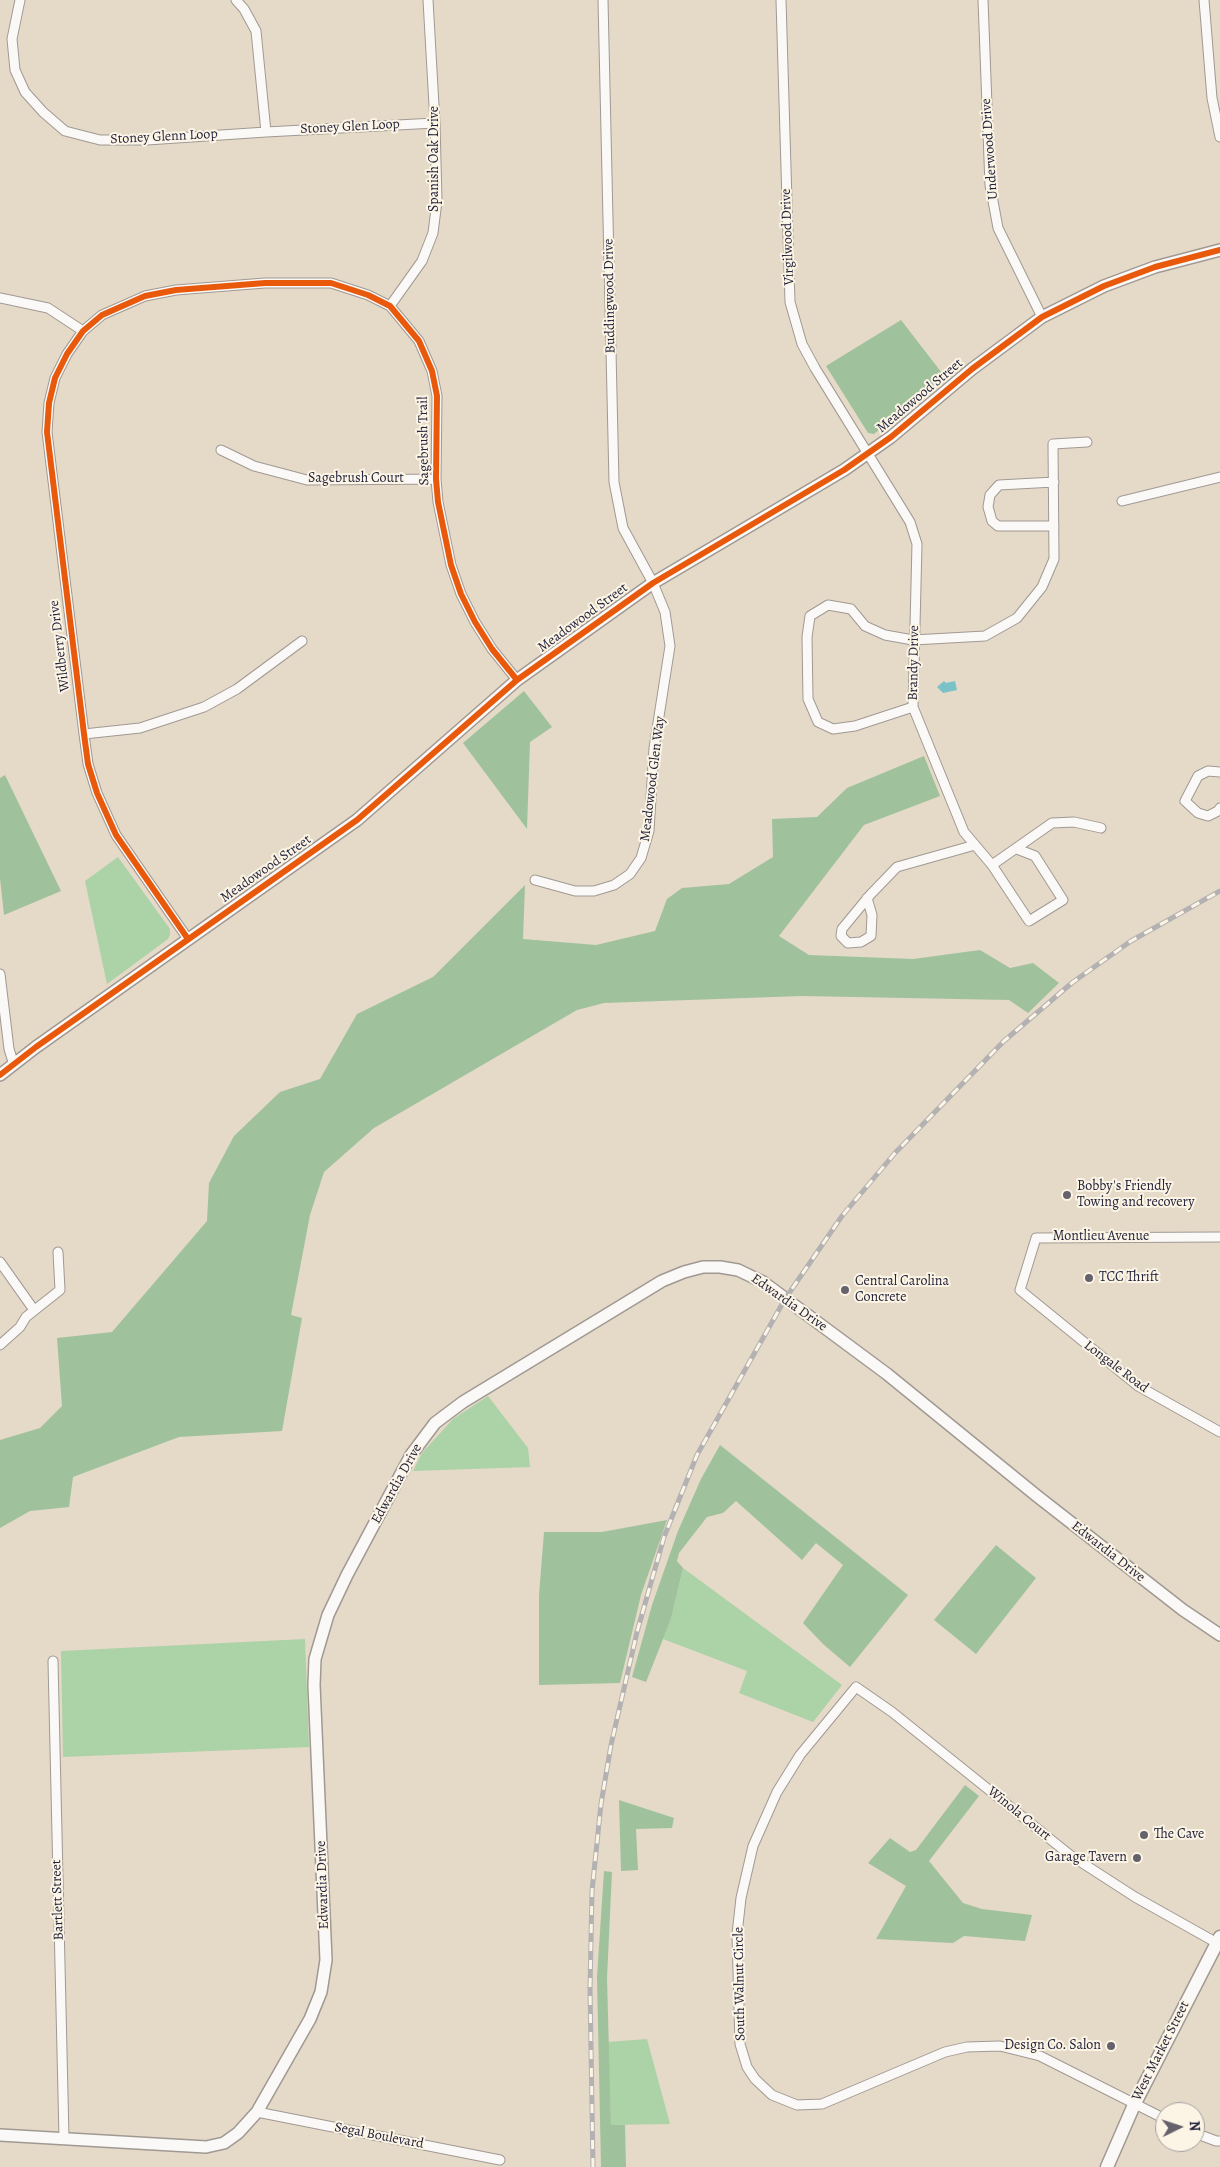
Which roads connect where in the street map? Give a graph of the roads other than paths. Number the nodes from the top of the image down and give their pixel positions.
1 (20, 0) edge
2 (236, 0) edge
3 (428, 0) edge
4 (604, 0) edge
5 (781, 0) edge
6 (983, 0) edge
7 (1204, 0) edge
8 (1216, 97) edge
9 (435, 123) junction
10 (266, 132) junction
11 (1220, 137) edge
12 (1220, 250) edge
13 (0, 298) edge
14 (390, 306) junction
15 (1042, 317) junction
16 (83, 331) junction
17 (1087, 442) dead end
18 (221, 450) dead end
19 (868, 453) junction
20 (1220, 477) edge
21 (436, 479) junction
22 (1054, 482) junction
23 (1122, 501) dead end
24 (1054, 526) junction
25 (653, 583) junction
26 (913, 640) junction
27 (302, 641) dead end
28 (517, 680) junction
29 (913, 707) junction
30 (84, 734) junction
31 (1220, 772) edge
32 (1220, 808) edge
33 (1101, 828) dead end
34 (975, 845) junction
35 (1018, 849) junction
36 (992, 865) junction
37 (535, 880) dead end
38 (867, 898) junction
39 (188, 939) junction
40 (0, 974) edge
41 (14, 1065) junction
42 (0, 1075) edge
43 (1220, 1237) edge
44 (58, 1252) dead end
45 (0, 1262) edge
46 (1020, 1290) joint
47 (34, 1310) junction
48 (0, 1345) edge
49 (1220, 1432) edge
50 (1220, 1635) edge
51 (53, 1661) dead end
52 (856, 1687) joint
53 (1218, 1940) edge
54 (1134, 2105) junction
55 (257, 2112) junction
56 (1155, 2114) edge
57 (0, 2135) edge
58 (1205, 2136) edge
59 (64, 2138) junction
60 (1220, 2141) edge
61 (500, 2160) dead end
62 (1107, 2167) edge

1 - 10 street, Stoney Glenn Loop
2 - 10 street
3 - 9 street, Spanish Oak Drive
4 - 25 street, Buddingwood Drive
5 - 19 street, Virgilwood Drive
6 - 15 street, Underwood Drive
7 - 8 street
8 - 11 street
9 - 10 street, Stoney Glen Loop
9 - 14 street, Spanish Oak Drive
12 - 15 main road, Meadowood Street
13 - 16 street
14 - 16 street, Sagebrush Trail
14 - 21 street, Sagebrush Trail
15 - 19 main road, Meadowood Street
16 - 30 street, Wildberry Drive
17 - 22 street
18 - 21 street, Sagebrush Court
19 - 25 main road, Meadowood Street
19 - 26 street, Brandy Drive
20 - 23 street
21 - 28 street, Sagebrush Trail
22 - 24 street
22 - 24 street
24 - 26 street
25 - 28 main road, Meadowood Street
25 - 37 street, Meadowood Glen Way
26 - 29 street, Brandy Drive
26 - 29 street
27 - 30 street
28 - 39 main road, Meadowood Street
29 - 34 street, Brandy Drive
30 - 39 street, Wildberry Drive
31 - 32 street
33 - 35 street
34 - 36 street, Brandy Drive
34 - 38 street
35 - 36 street
35 - 36 street, Brandy Drive
38 - 38 street
39 - 41 main road, Meadowood Street
40 - 41 street
41 - 42 main road, Meadowood Street
43 - 46 street, Montlieu Avenue
44 - 47 street
45 - 47 street
46 - 49 street, Longale Road
47 - 48 street
50 - 55 main road, Edwardia Drive
51 - 59 street, Bartlett Street
52 - 53 street, Winola Court
52 - 54 street, South Walnut Circle
53 - 54 main road, West Market Street
54 - 56 street, South Walnut Circle
54 - 62 main road, West Market Street
55 - 59 main road, Edwardia Drive
55 - 61 street, Segal Boulevard
57 - 59 main road, Edwardia Drive
58 - 60 street

